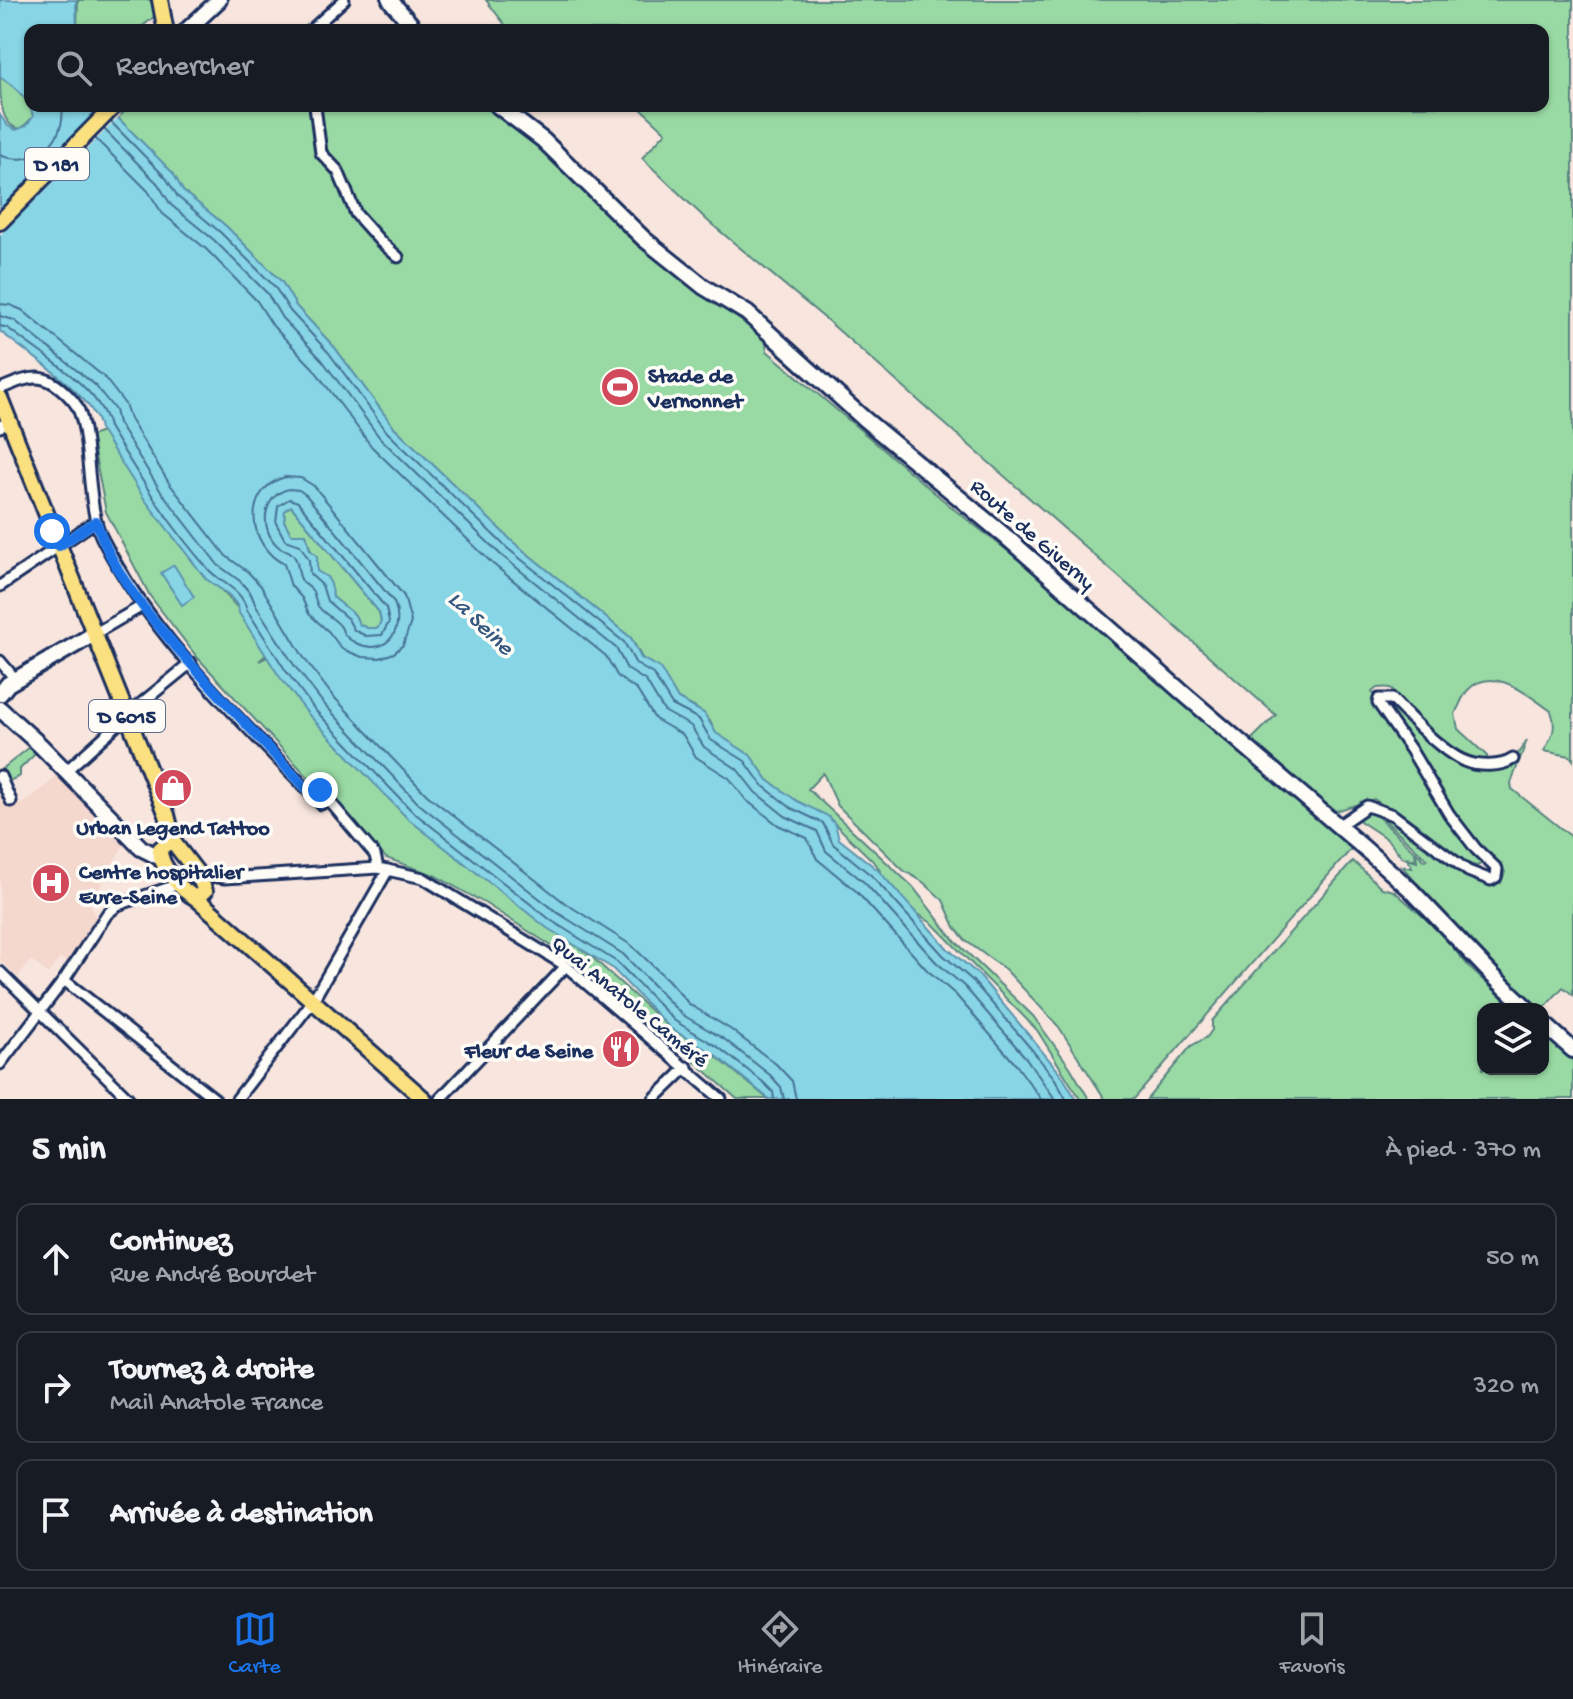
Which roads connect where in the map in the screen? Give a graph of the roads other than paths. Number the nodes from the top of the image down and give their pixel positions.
1 (160, 0) edge
2 (219, 0) edge
3 (344, 0) edge
4 (390, 0) edge
5 (162, 24) edge
6 (193, 24) edge
7 (318, 24) edge
8 (411, 24) edge
9 (108, 112) edge
10 (316, 112) edge
11 (506, 112) edge
12 (0, 222) edge
13 (398, 257) dead end
14 (0, 389) edge
15 (0, 398) edge
16 (1, 424) edge
17 (21, 452) junction
18 (96, 521) junction
19 (59, 546) junction
20 (0, 586) edge
21 (142, 606) junction
22 (94, 634) junction
23 (0, 661) edge
24 (191, 663) junction
25 (16, 680) junction
26 (0, 693) edge
27 (0, 709) edge
28 (125, 717) junction
29 (1513, 759) dead end
30 (66, 771) junction
31 (0, 776) edge
32 (11, 801) dead end
33 (1338, 826) junction
34 (164, 848) junction
35 (383, 869) junction
36 (198, 874) junction
37 (225, 878) junction
38 (179, 884) junction
39 (201, 895) junction
40 (566, 966) junction
41 (0, 972) edge
42 (64, 980) junction
43 (312, 1002) junction
44 (1522, 1003) edge
45 (39, 1010) junction
46 (1549, 1028) edge
47 (350, 1034) junction
48 (1573, 1050) edge
49 (0, 1064) edge
50 (687, 1067) junction
51 (129, 1099) edge
52 (215, 1099) edge
53 (237, 1099) edge
54 (424, 1099) edge
55 (437, 1099) edge
56 (654, 1099) edge
57 (721, 1099) edge

1 - 5 main road
2 - 6 main road
3 - 7 street
4 - 8 main road
9 - 12 main road, D 181
10 - 13 street
11 - 33 main road, Route de Giverny
14 - 18 street
15 - 17 main road, D 6015
16 - 17 main road, D 6015
17 - 19 main road, D 6015
18 - 19 street
18 - 21 street
19 - 20 street
19 - 22 main road, D 6015
21 - 22 street
21 - 24 street
22 - 25 main road
22 - 28 main road, D 6015
23 - 25 street
24 - 28 street
24 - 35 street
25 - 26 main road
27 - 30 main road
28 - 30 street
28 - 34 main road, D 6015
29 - 33 street
30 - 34 main road
31 - 32 street
33 - 44 main road, Route de Giverny
34 - 36 main road, D 6015
34 - 38 main road, D 6015
35 - 37 street, Quai Anatole Caméré
35 - 40 street, Quai Anatole Caméré
35 - 43 street
36 - 37 street, Quai Anatole Caméré
36 - 39 main road, D 6015
37 - 39 street
38 - 39 main road, D 6015
38 - 42 street
39 - 43 main road, D 6015
40 - 50 street, Quai Anatole Caméré
40 - 55 street
41 - 45 street
42 - 45 street
42 - 52 street
43 - 47 main road, D 6015
43 - 53 street
45 - 49 street
45 - 51 street
46 - 48 main road
47 - 54 main road, D 6015
47 - 55 main road, D 6015
50 - 56 street
50 - 57 street, Quai Anatole Caméré

